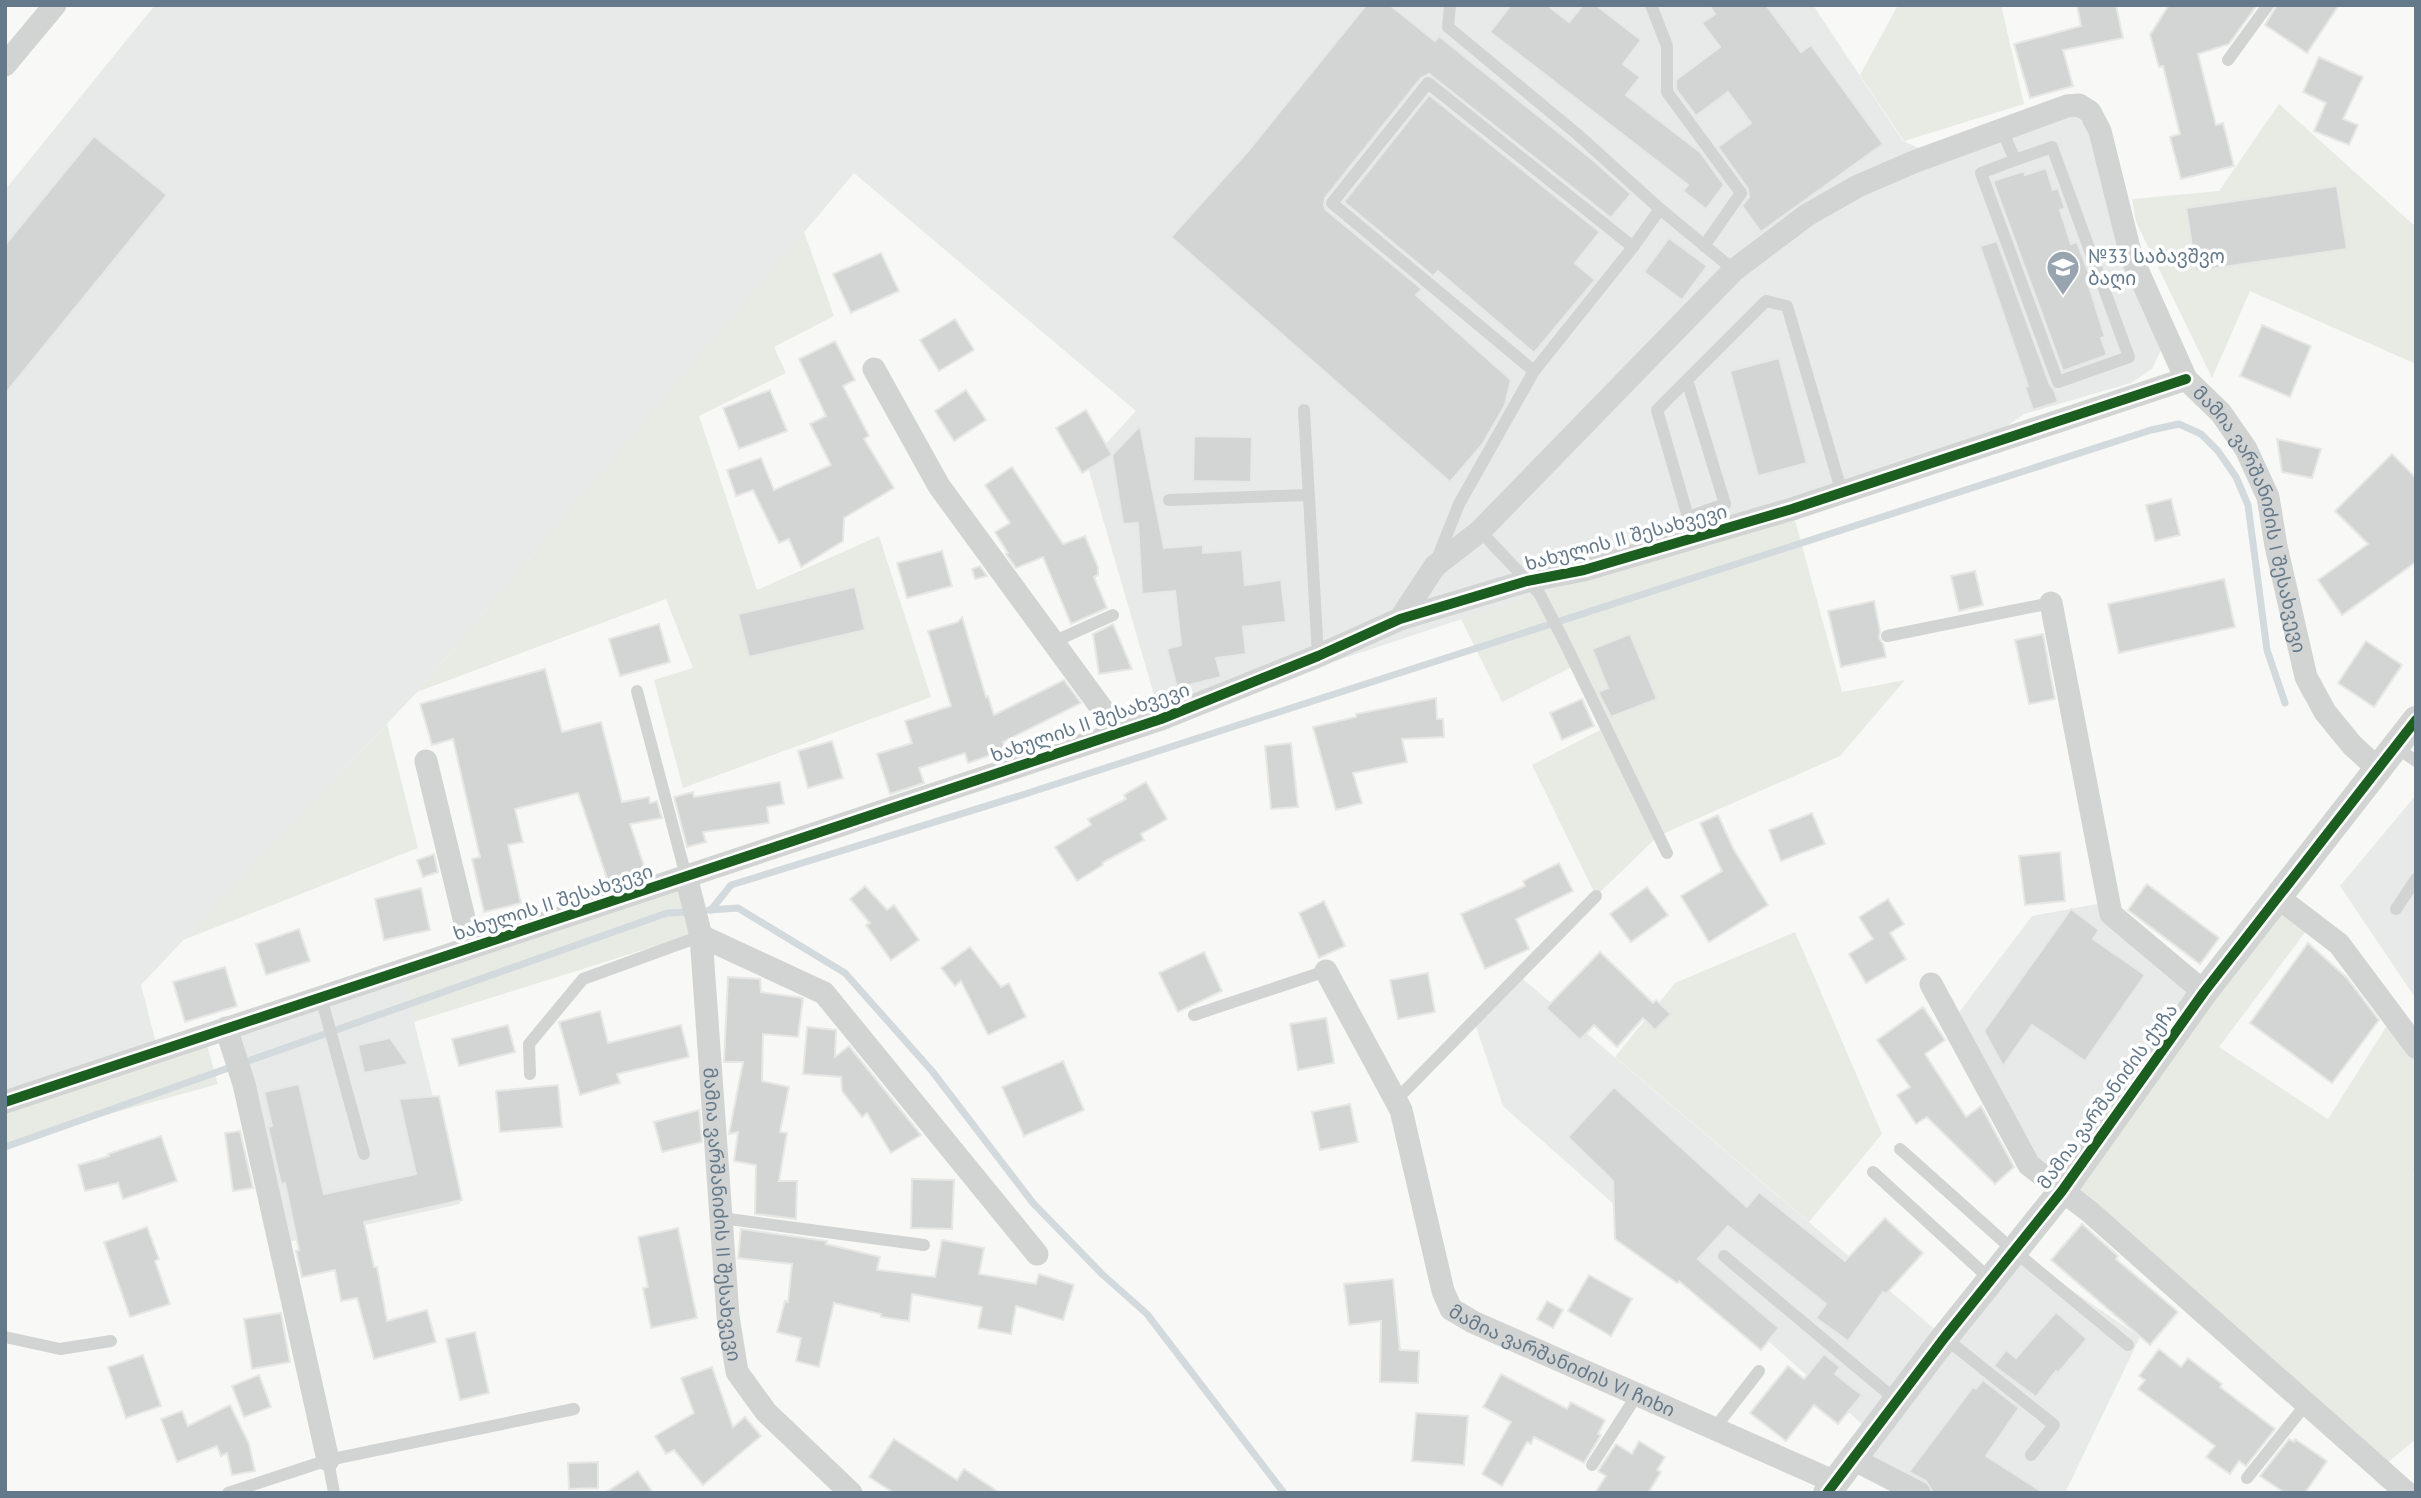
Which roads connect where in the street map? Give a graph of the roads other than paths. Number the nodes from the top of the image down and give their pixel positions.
1 (55, 5) edge
2 (1450, 5) edge
3 (1651, 5) edge
4 (2268, 5) edge
5 (2228, 60) dead end
6 (5, 65) edge
7 (2002, 130) junction
8 (2015, 160) junction
9 (1660, 209) junction
10 (1704, 246) junction
11 (1633, 247) junction
12 (1734, 270) junction
13 (874, 369) dead end
14 (1534, 372) junction
15 (2186, 379) junction
16 (1687, 380) junction
17 (1304, 410) dead end
18 (1842, 493) junction
19 (1308, 495) junction
20 (1169, 500) dead end
21 (1480, 531) junction
22 (1434, 566) junction
23 (1527, 581) junction
24 (2051, 603) joint
25 (1113, 615) dead end
26 (1400, 619) junction
27 (1887, 636) dead end
28 (1053, 642) junction
29 (1318, 656) junction
30 (637, 691) dead end
31 (2416, 720) edge
32 (1119, 732) junction
33 (2405, 753) edge
34 (426, 761) dead end
35 (2377, 768) junction
36 (1667, 853) dead end
37 (686, 876) junction
38 (2416, 879) edge
39 (1596, 896) dead end
40 (2279, 898) junction
41 (2396, 909) dead end
42 (700, 934) junction
43 (471, 947) junction
44 (1326, 971) joint
45 (1931, 984) dead end
46 (2204, 992) junction
47 (324, 1007) junction
48 (1194, 1015) dead end
49 (226, 1028) junction
50 (2416, 1047) edge
51 (530, 1074) dead end
52 (1396, 1100) junction
53 (5, 1102) edge
54 (1900, 1149) dead end
55 (364, 1154) dead end
56 (1873, 1172) dead end
57 (2062, 1191) junction
58 (721, 1218) junction
59 (924, 1245) dead end
60 (2013, 1250) junction
61 (1037, 1254) dead end
62 (1724, 1256) dead end
63 (1990, 1279) junction
64 (1945, 1337) junction
65 (5, 1338) edge
66 (111, 1341) dead end
67 (2129, 1345) dead end
68 (1759, 1371) dead end
69 (1637, 1395) junction
70 (1896, 1400) junction
71 (2307, 1404) junction
72 (574, 1409) dead end
73 (1714, 1429) junction
74 (2031, 1455) dead end
75 (1853, 1458) junction
76 (328, 1460) junction
77 (1592, 1465) dead end
78 (2247, 1478) dead end
79 (1831, 1488) edge
80 (228, 1493) edge
81 (334, 1493) edge
82 (851, 1493) edge
83 (1919, 1493) edge
84 (2407, 1493) edge

1 - 6 street
2 - 9 lane
3 - 10 lane
4 - 5 lane
7 - 8 lane
7 - 12 street
7 - 15 street, მამია ვარშანიძის I შესახვევი
8 - 8 lane
9 - 10 lane
9 - 11 lane
10 - 12 lane
11 - 14 lane
11 - 14 lane
12 - 21 street
13 - 28 street
14 - 22 lane
15 - 18 street, ხახულის II შესახვევი
15 - 35 street, მამია ვარშანიძის I შესახვევი
16 - 16 lane
16 - 18 lane
17 - 19 lane
18 - 23 street, ხახულის II შესახვევი
19 - 20 lane
19 - 29 lane
21 - 22 street
21 - 23 lane
22 - 26 street
23 - 26 street, ხახულის II შესახვევი
23 - 36 lane
24 - 27 lane
24 - 46 street
25 - 28 lane
26 - 29 street, ხახულის II შესახვევი
28 - 32 street
29 - 32 street, ხახულის II შესახვევი
30 - 37 lane
31 - 33 street, მამია ვარშანიძის ქუჩა
32 - 37 street, ხახულის II შესახვევი
33 - 35 street, მამია ვარშანიძის ქუჩა
34 - 43 street
35 - 40 street, მამია ვარშანიძის ქუჩა
37 - 42 street, მამია ვარშანიძის II შესახვევი
37 - 43 street, ხახულის II შესახვევი
38 - 41 lane
39 - 52 lane
40 - 46 street, მამია ვარშანიძის ქუჩა
40 - 50 street
42 - 51 lane
42 - 58 street, მამია ვარშანიძის II შესახვევი
42 - 61 street
43 - 47 street, ხახულის II შესახვევი
44 - 48 lane, მამია ვარშანიძის VI ჩიხი
44 - 52 street, მამია ვარშანიძის VI ჩიხი
45 - 57 street
46 - 57 street, მამია ვარშანიძის ქუჩა
47 - 49 street, ხახულის II შესახვევი
47 - 55 lane
49 - 53 street, ხახულის II შესახვევი
49 - 76 street
52 - 69 street, მამია ვარშანიძის VI ჩიხი
54 - 60 lane
56 - 63 lane
57 - 60 street, მამია ვარშანიძის ქუჩა
57 - 71 street
58 - 59 lane
58 - 82 street, მამია ვარშანიძის II შესახვევი
60 - 63 street, მამია ვარშანიძის ქუჩა
60 - 67 lane
62 - 70 lane
63 - 64 street, მამია ვარშანიძის ქუჩა
64 - 70 street, მამია ვარშანიძის ქუჩა
64 - 74 lane
65 - 66 lane
68 - 73 lane
69 - 73 street, მამია ვარშანიძის VI ჩიხი
69 - 77 lane
70 - 75 street, მამია ვარშანიძის ქუჩა
71 - 78 lane
71 - 84 street
72 - 76 lane
73 - 79 street, მამია ვარშანიძის VI ჩიხი
75 - 79 street, მამია ვარშანიძის ქუჩა
75 - 83 street
76 - 80 lane
76 - 81 lane

